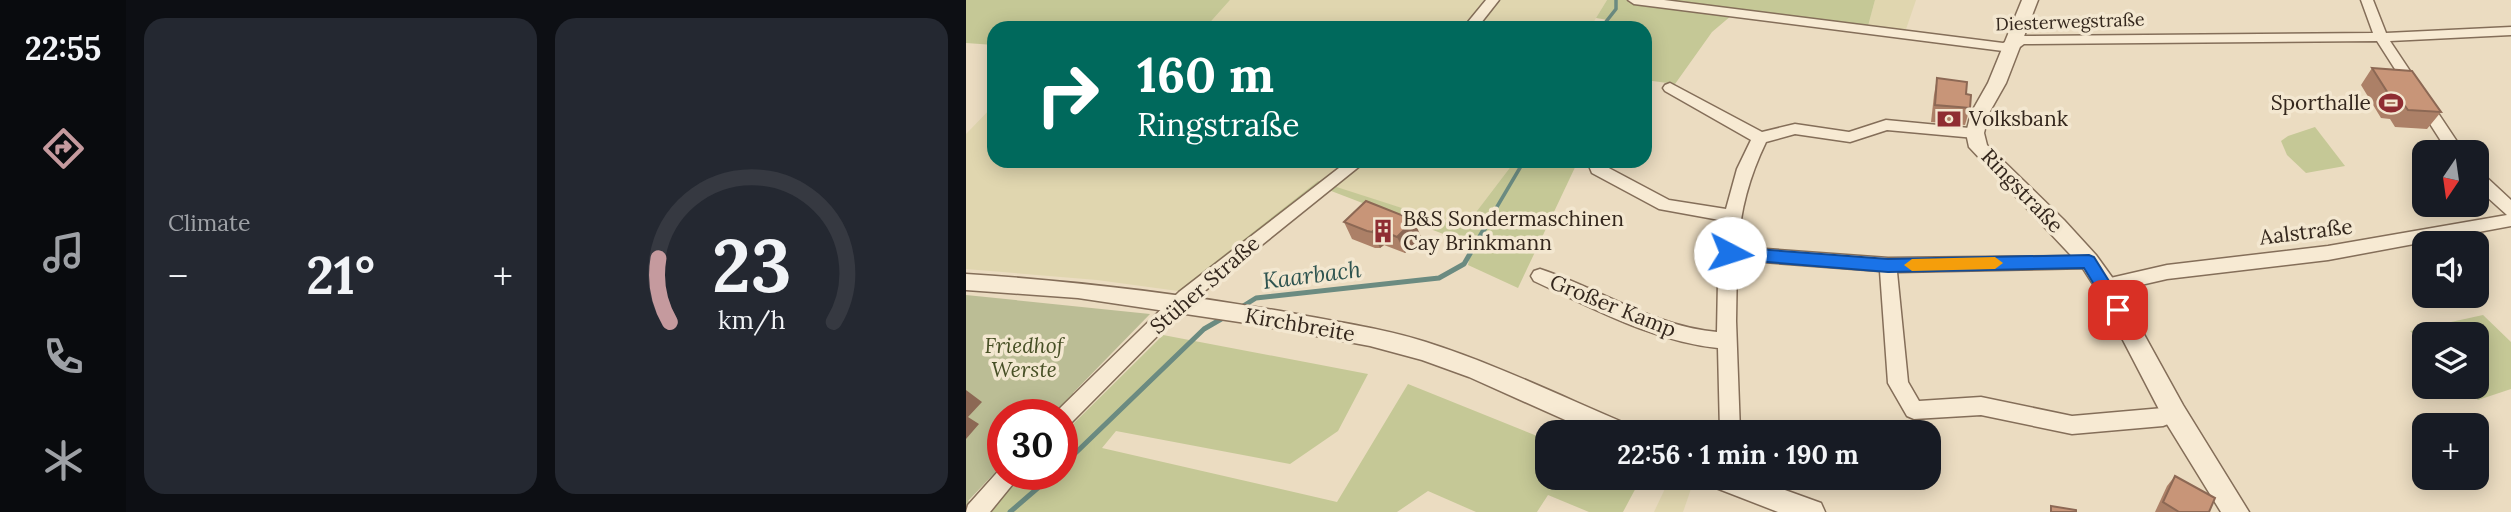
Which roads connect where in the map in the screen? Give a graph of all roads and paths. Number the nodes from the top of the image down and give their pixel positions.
1 (1493, 0) edge
2 (1634, 0) edge
3 (2029, 0) edge
4 (2367, 0) edge
5 (1476, 21) edge
6 (2511, 31) edge
7 (2381, 37) junction
8 (2011, 46) junction
9 (1670, 88) dead end
10 (1975, 134) junction
11 (1760, 138) junction
12 (2448, 140) edge
13 (1349, 168) edge
14 (1598, 168) edge
15 (2489, 189) edge
16 (2511, 210) edge
17 (1732, 216) junction
18 (2511, 220) edge
19 (1730, 253) junction
20 (2089, 261) junction
21 (1888, 265) junction
22 (1540, 276) dead end
23 (966, 282) edge
24 (2106, 286) junction
25 (1177, 305) junction
26 (1728, 341) junction
27 (1078, 403) edge
28 (2174, 413) junction
29 (1591, 420) edge
30 (1730, 420) edge
31 (996, 490) edge
32 (1754, 490) edge
33 (976, 512) edge
34 (1812, 512) edge
35 (2236, 512) edge

1 - 5 street
2 - 8 street, Diesterwegstraße
3 - 8 street, Ringstraße
4 - 7 street
6 - 7 street, Diesterwegstraße
7 - 8 street, Diesterwegstraße
7 - 12 street
8 - 10 street, Ringstraße
9 - 11 street
10 - 11 street
10 - 20 street, Ringstraße
11 - 17 street
13 - 25 street, Stüher Straße
14 - 17 street
15 - 16 street
17 - 19 street
18 - 24 street, Aalstraße
19 - 21 street
19 - 26 street
20 - 21 street
20 - 24 street, Ringstraße
21 - 28 street
22 - 26 street, Großer Kamp
23 - 25 street, Kirchbreite
24 - 28 street, Ringstraße
25 - 27 street, Stüher Straße
25 - 29 street, Kirchbreite
26 - 30 street
28 - 35 street, Ringstraße
31 - 33 street
32 - 34 street

